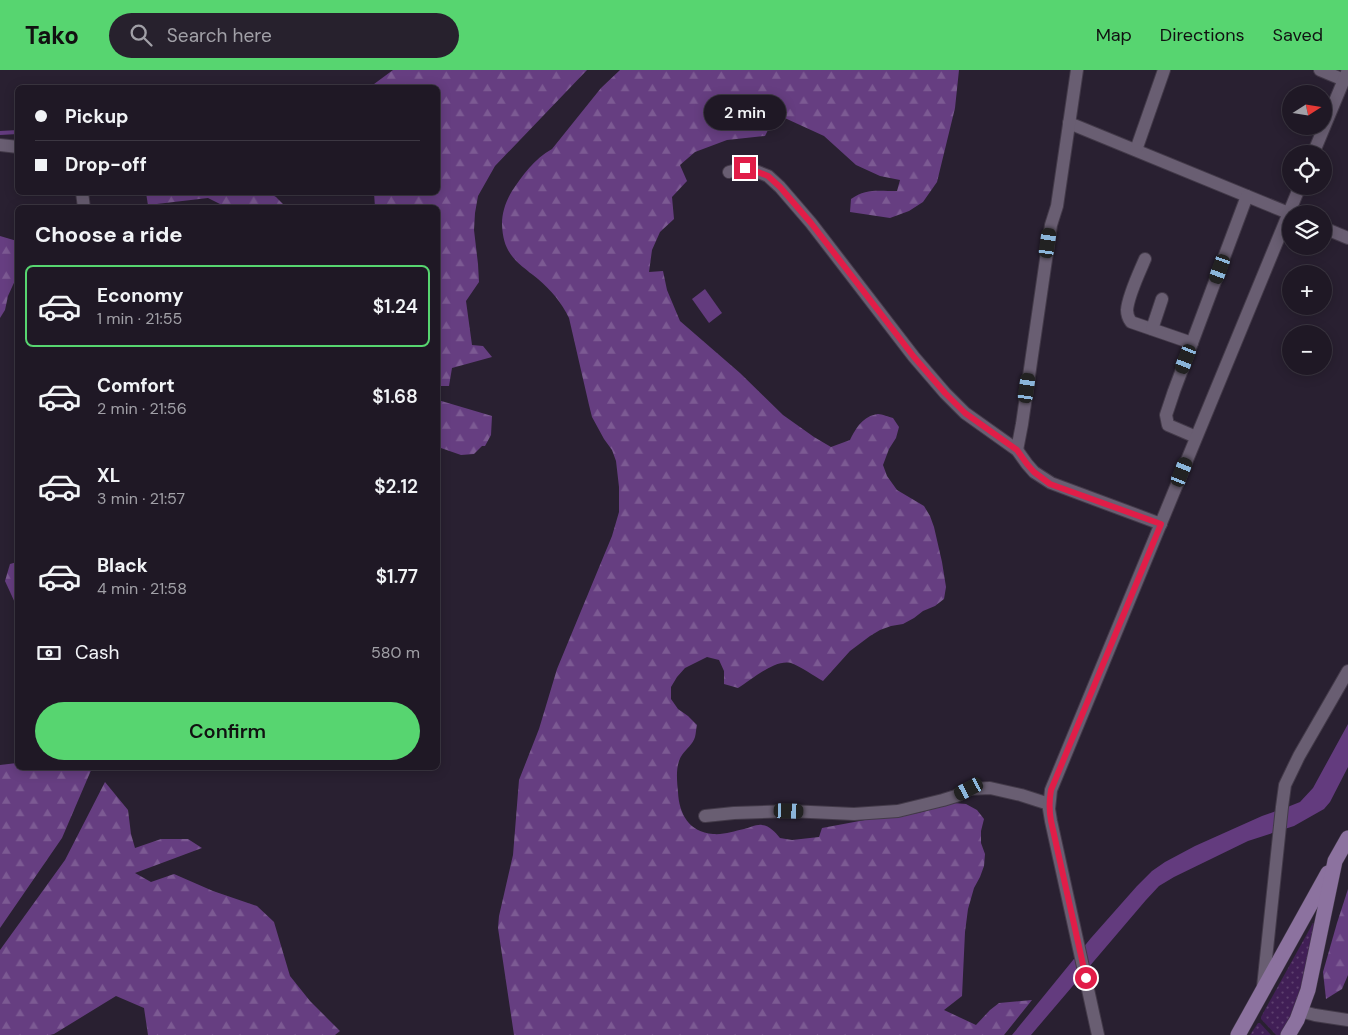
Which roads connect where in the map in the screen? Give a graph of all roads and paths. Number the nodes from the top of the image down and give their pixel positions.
1 (1077, 70) edge
2 (1164, 70) edge
3 (1320, 70) edge
4 (1346, 75) edge
5 (1069, 123) junction
6 (0, 145) edge
7 (1317, 145) edge
8 (15, 147) edge
9 (1136, 150) junction
10 (729, 172) dead end
11 (1247, 196) junction
12 (1282, 211) edge
13 (1332, 231) edge
14 (1282, 233) edge
15 (1348, 238) edge
16 (1145, 259) dead end
17 (1162, 298) dead end
18 (1152, 329) junction
19 (1192, 343) junction
20 (1196, 438) junction
21 (1017, 450) junction
22 (1161, 524) junction
23 (1348, 671) edge
24 (1049, 804) junction
25 (705, 816) dead end
26 (1348, 838) edge
27 (1335, 861) junction
28 (1262, 992) junction
29 (1300, 1011) junction
30 (1348, 1020) edge
31 (1098, 1035) edge
32 (1238, 1035) edge
33 (1288, 1035) edge

1 - 5 street
2 - 9 street
3 - 4 street
4 - 7 street
5 - 9 street
5 - 21 street
6 - 8 street
9 - 11 street
10 - 21 street
11 - 12 street
11 - 19 street
13 - 15 street
14 - 20 street
16 - 18 street
17 - 18 street
18 - 19 street
19 - 20 street
20 - 22 street
21 - 22 street
22 - 24 street
23 - 28 street
24 - 25 street
24 - 31 street
26 - 27 main road
27 - 28 main road
27 - 29 main road
28 - 32 main road
29 - 30 street
29 - 33 main road

